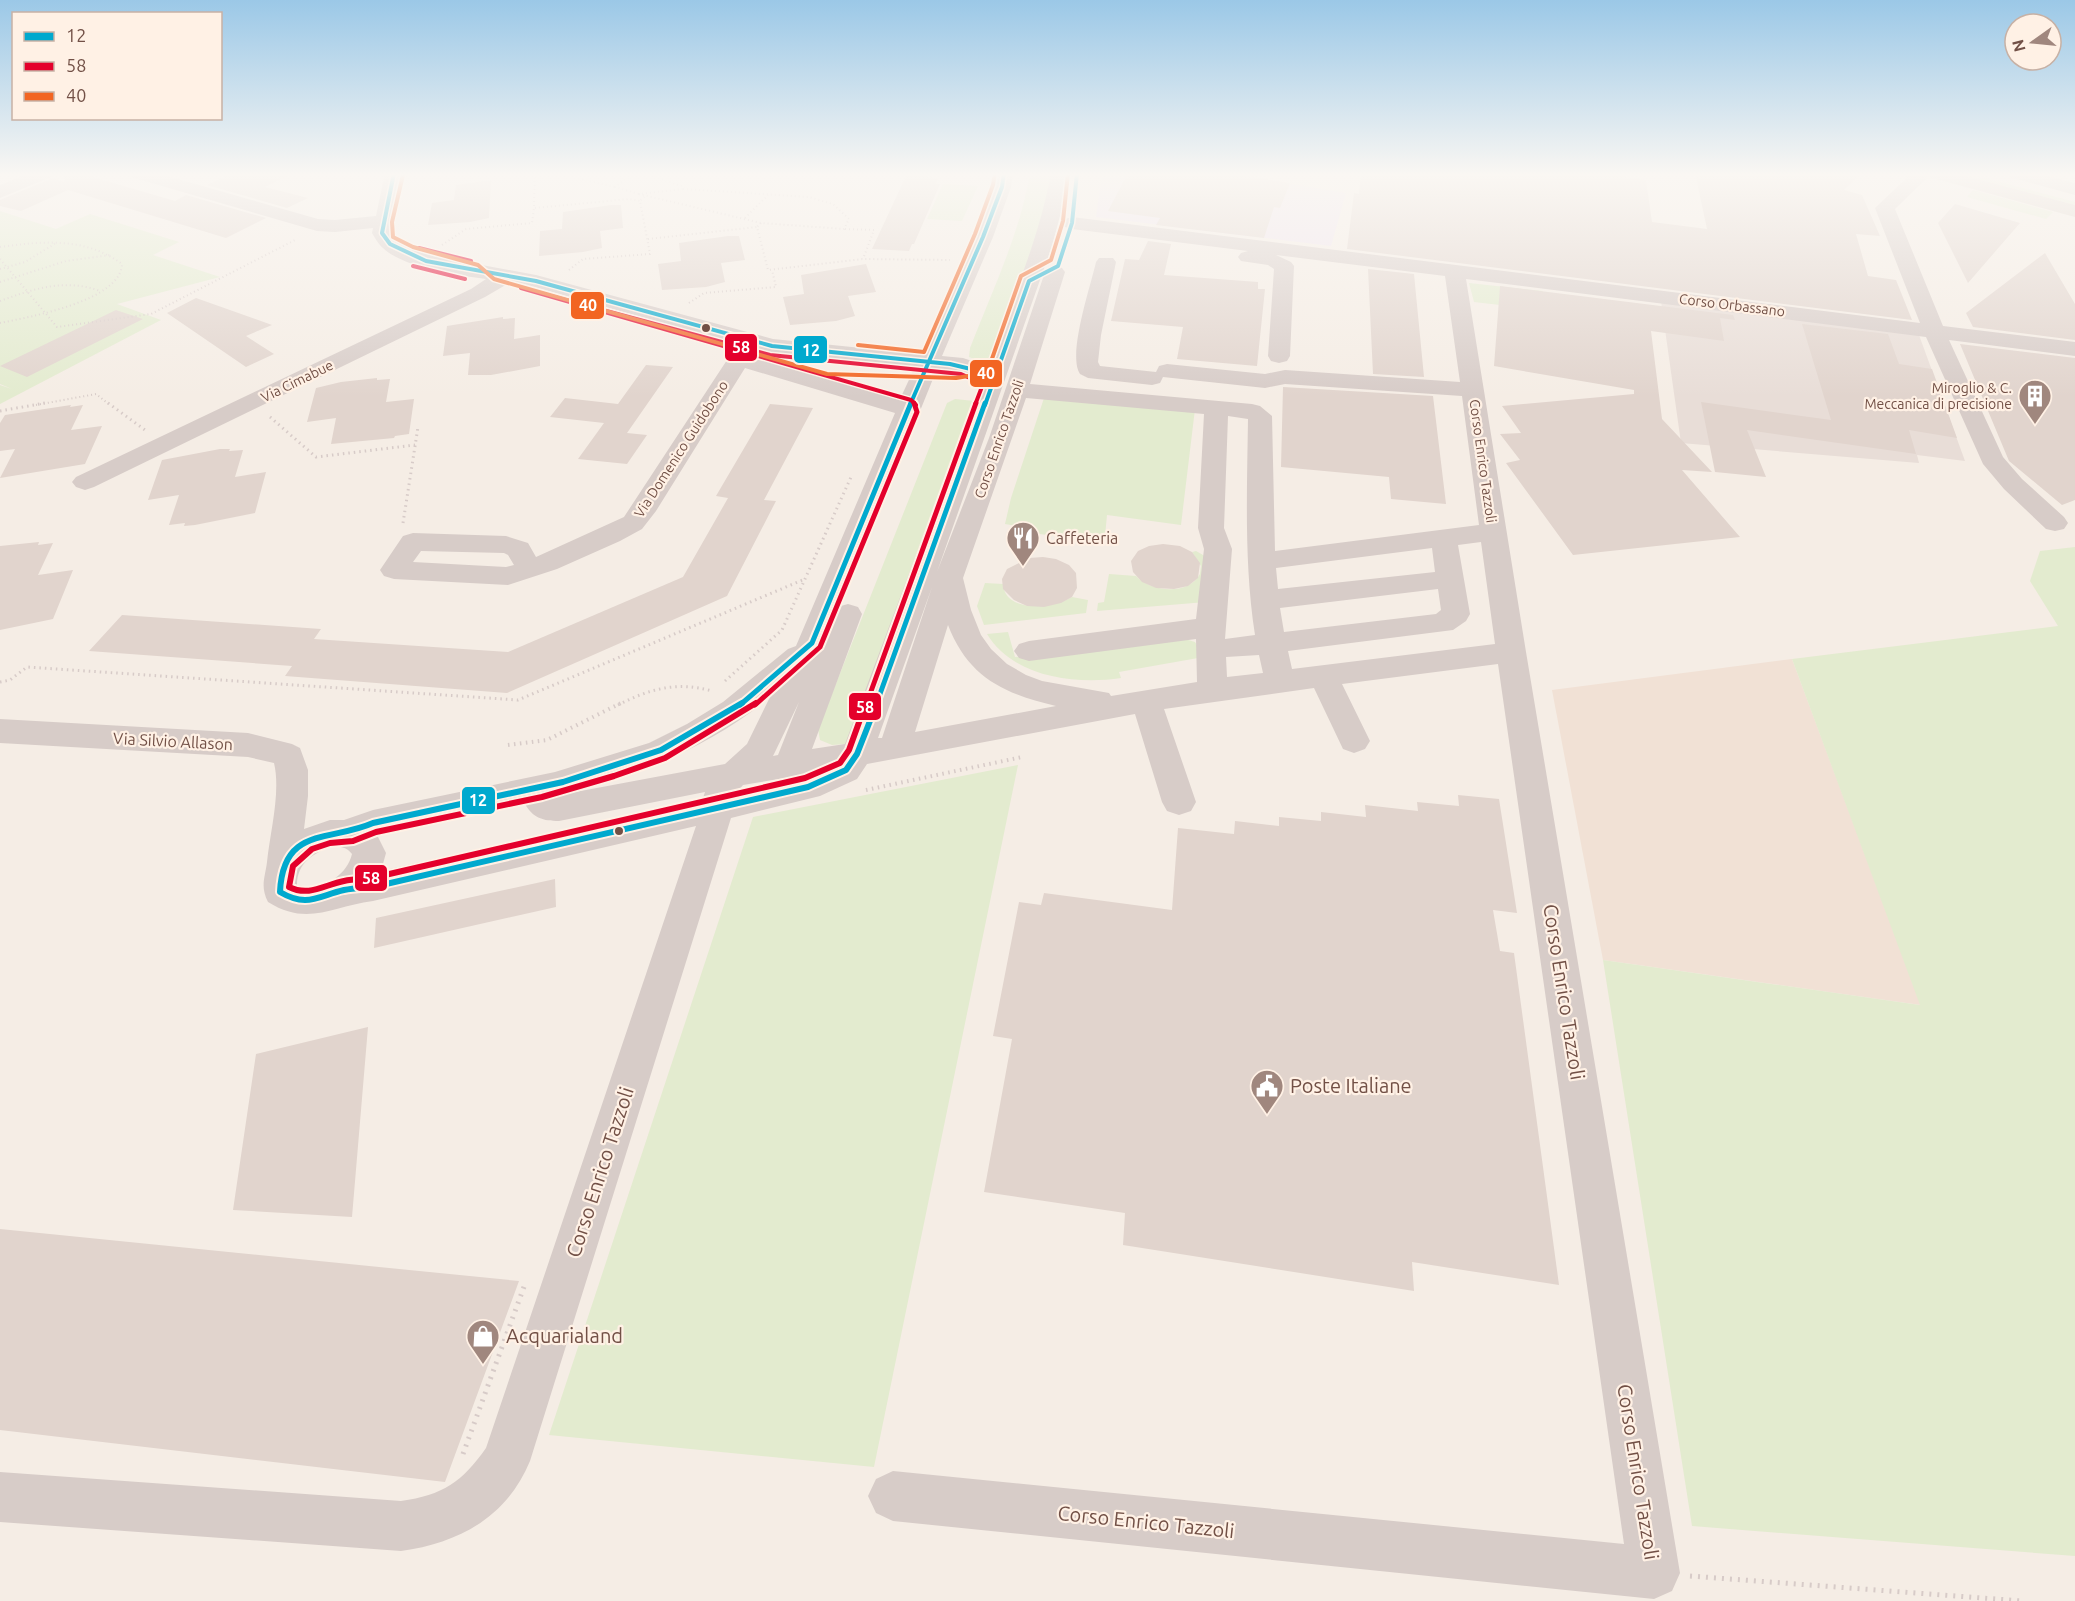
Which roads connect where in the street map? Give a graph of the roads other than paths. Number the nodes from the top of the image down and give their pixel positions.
1 (394, 248) edge
2 (979, 248) edge
3 (998, 248) edge
4 (1041, 248) edge
5 (1064, 248) edge
6 (1213, 248) edge
7 (1269, 248) edge
8 (1901, 248) edge
9 (1127, 253) dead end
10 (1106, 262) junction
11 (1058, 266) junction
12 (1455, 271) junction
13 (491, 278) junction
14 (1029, 281) junction
15 (983, 285) junction
16 (957, 299) junction
17 (1934, 330) junction
18 (2075, 349) edge
19 (746, 350) junction
20 (1279, 356) dead end
21 (940, 363) junction
22 (1005, 386) junction
23 (1473, 390) junction
24 (923, 394) junction
25 (1216, 413) dead end
26 (85, 482) dead end
27 (2055, 522) dead end
28 (1493, 532) junction
29 (1444, 540) junction
30 (413, 542) road end
31 (1262, 561) junction
32 (949, 577) junction
33 (1450, 579) junction
34 (1264, 600) junction
35 (1210, 627) junction
36 (812, 643) junction
37 (1270, 644) junction
38 (1230, 648) dead end
39 (1029, 651) dead end
40 (1511, 652) junction
41 (1323, 675) junction
42 (1280, 681) junction
43 (1212, 690) junction
44 (1140, 704) junction
45 (0, 731) edge
46 (1354, 741) dead end
47 (894, 748) junction
48 (857, 754) junction
49 (790, 764) junction
50 (540, 788) junction
51 (725, 792) junction
52 (1179, 802) dead end
53 (289, 812) junction
54 (347, 833) junction
55 (312, 839) junction
56 (284, 862) junction
57 (344, 890) junction
58 (893, 1496) dead end
59 (0, 1497) edge

1 - 13 street
2 - 16 street, Corso Enrico Tazzoli
3 - 15 street, Corso Enrico Tazzoli
4 - 14 street, Corso Enrico Tazzoli
5 - 11 street, Corso Enrico Tazzoli
6 - 20 street
7 - 12 street
8 - 17 street
9 - 10 street
10 - 11 street
10 - 23 street
11 - 14 street
11 - 22 street, Corso Enrico Tazzoli
12 - 17 street, Corso Orbassano
12 - 23 street, Corso Enrico Tazzoli
13 - 19 street
13 - 19 street
13 - 26 street, Via Cimabue
14 - 22 street, Corso Enrico Tazzoli
15 - 16 street
15 - 21 street, Corso Enrico Tazzoli
16 - 21 street, Corso Enrico Tazzoli
17 - 18 street, Corso Orbassano
17 - 27 street
19 - 21 street
19 - 24 street
19 - 30 street, Via Domenico Guidobono
21 - 22 street
21 - 24 street, Corso Enrico Tazzoli
22 - 24 street
22 - 31 street
22 - 32 street, Corso Enrico Tazzoli
22 - 48 street, Corso Enrico Tazzoli
23 - 28 street, Corso Enrico Tazzoli
24 - 36 street, Corso Enrico Tazzoli
24 - 49 street, Corso Enrico Tazzoli
25 - 35 street
28 - 29 street
28 - 40 street, Corso Enrico Tazzoli
29 - 31 street
29 - 33 street
31 - 34 street
32 - 44 street, Corso Enrico Tazzoli
32 - 47 street, Corso Enrico Tazzoli
33 - 34 street
33 - 37 street
34 - 37 street
35 - 39 street
35 - 43 street
36 - 50 street, Corso Enrico Tazzoli
36 - 51 street, Corso Enrico Tazzoli
37 - 38 street
37 - 42 street
40 - 41 street, Corso Enrico Tazzoli
40 - 58 street, Corso Enrico Tazzoli
41 - 42 street, Corso Enrico Tazzoli
41 - 46 street
42 - 43 street, Corso Enrico Tazzoli
43 - 44 street, Corso Enrico Tazzoli
44 - 47 street, Corso Enrico Tazzoli
44 - 52 street
45 - 53 street, Via Silvio Allason
47 - 48 street, Corso Enrico Tazzoli
48 - 49 street, Corso Enrico Tazzoli
48 - 51 street, Corso Enrico Tazzoli
49 - 51 street, Corso Enrico Tazzoli
50 - 51 street, Corso Enrico Tazzoli
50 - 54 street, Corso Enrico Tazzoli
51 - 57 street, Corso Enrico Tazzoli
51 - 59 street, Corso Enrico Tazzoli
53 - 55 street
53 - 56 street, Via Silvio Allason
54 - 55 street
54 - 57 street
55 - 56 street
56 - 57 street

